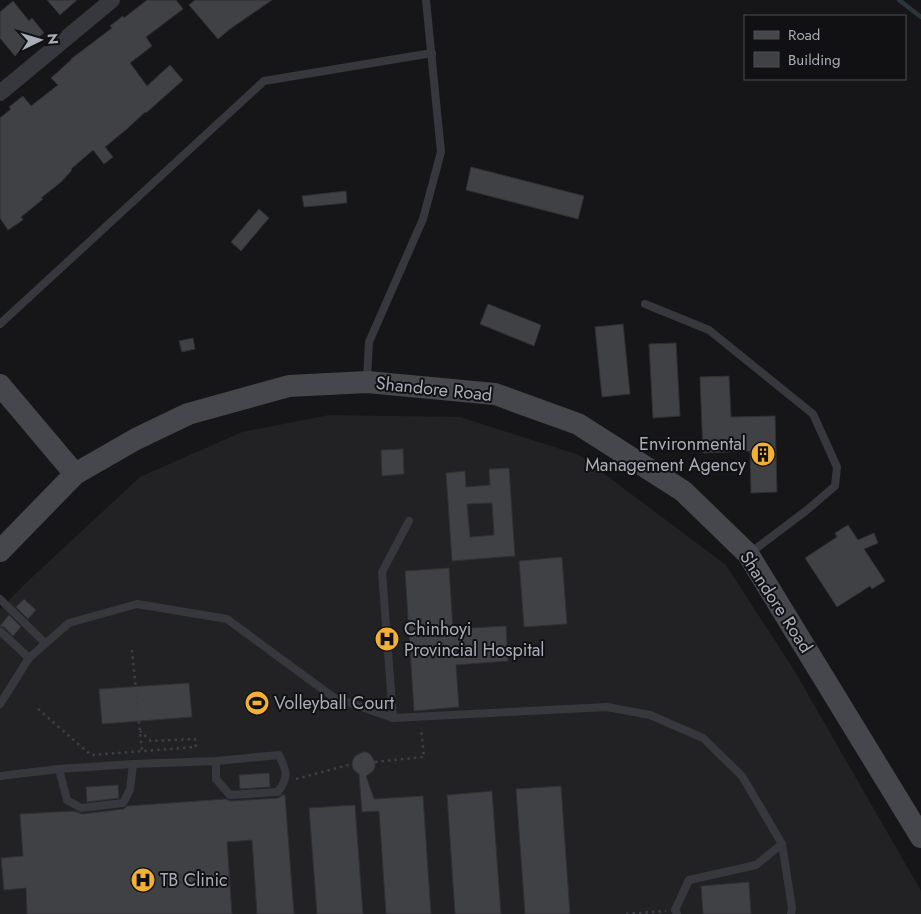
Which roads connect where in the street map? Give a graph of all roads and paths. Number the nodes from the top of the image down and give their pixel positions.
1 (112, 0) edge
2 (426, 0) edge
3 (432, 53) junction
4 (0, 93) edge
5 (644, 304) dead end
6 (0, 324) edge
7 (367, 382) junction
8 (0, 385) edge
9 (76, 474) junction
10 (409, 521) dead end
11 (0, 550) edge
12 (748, 554) junction
13 (0, 599) edge
14 (0, 631) edge
15 (45, 643) junction
16 (132, 650) dead end
17 (29, 658) junction
18 (0, 704) edge
19 (38, 709) dead end
20 (420, 716) junction
21 (393, 718) junction
22 (140, 731) junction
23 (142, 750) junction
24 (216, 761) junction
25 (375, 762) dead end
26 (133, 764) junction
27 (352, 764) dead end
28 (60, 770) junction
29 (364, 775) dead end
30 (0, 776) edge
31 (285, 782) junction
32 (365, 786) dead end
33 (921, 837) edge
34 (782, 844) junction
35 (676, 912) edge
36 (626, 914) edge
37 (791, 914) edge

1 - 4 street
2 - 3 lane
3 - 6 lane
3 - 7 lane
5 - 12 lane
7 - 9 street, Shandore Road
7 - 12 street, Shandore Road
8 - 9 street
9 - 11 street, Shandore Road
10 - 21 lane
12 - 33 street, Shandore Road
13 - 15 lane
14 - 17 lane
15 - 17 lane
15 - 21 lane
16 - 22 path
17 - 18 lane
19 - 23 path
20 - 21 lane
20 - 25 path
20 - 34 lane
22 - 23 path
22 - 23 path
24 - 26 lane
24 - 31 lane
24 - 31 lane
26 - 28 lane
26 - 28 lane
27 - 31 path
28 - 30 lane
29 - 32 path
34 - 35 lane
34 - 37 lane
35 - 36 path

